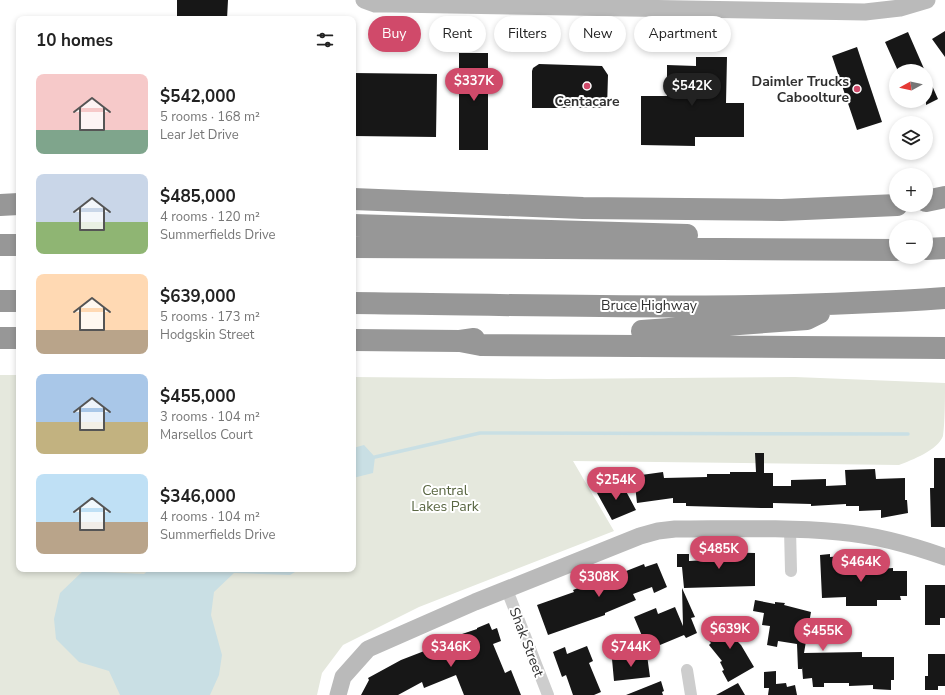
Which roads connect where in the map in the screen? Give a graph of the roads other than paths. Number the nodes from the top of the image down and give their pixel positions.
1 (364, 0) edge
2 (927, 0) edge
3 (945, 197) edge
4 (356, 199) edge
5 (933, 200) edge
6 (16, 204) edge
7 (0, 205) edge
8 (889, 205) edge
9 (0, 219) edge
10 (16, 219) edge
11 (356, 226) edge
12 (0, 245) edge
13 (16, 246) edge
14 (356, 247) edge
15 (945, 248) edge
16 (933, 249) edge
17 (822, 250) junction
18 (889, 250) edge
19 (945, 298) edge
20 (0, 301) edge
21 (16, 301) edge
22 (356, 303) edge
23 (833, 304) junction
24 (0, 338) edge
25 (16, 338) edge
26 (356, 340) edge
27 (460, 341) junction
28 (945, 348) edge
29 (790, 529) junction
30 (945, 557) edge
31 (791, 572) dead end
32 (507, 590) junction
33 (687, 670) dead end
34 (338, 695) edge
35 (548, 695) edge
36 (691, 695) edge

1 - 2 street
3 - 5 highway
4 - 8 highway
6 - 7 highway
9 - 10 highway
11 - 17 highway
12 - 13 highway
14 - 17 highway
15 - 16 highway
17 - 18 highway
19 - 23 highway, Bruce Highway
20 - 21 highway
22 - 23 highway, Bruce Highway
23 - 27 highway
24 - 25 highway
26 - 27 highway
27 - 28 highway
29 - 30 street
29 - 31 street
29 - 32 street
32 - 34 street
32 - 35 street, Shak Street
33 - 36 street

